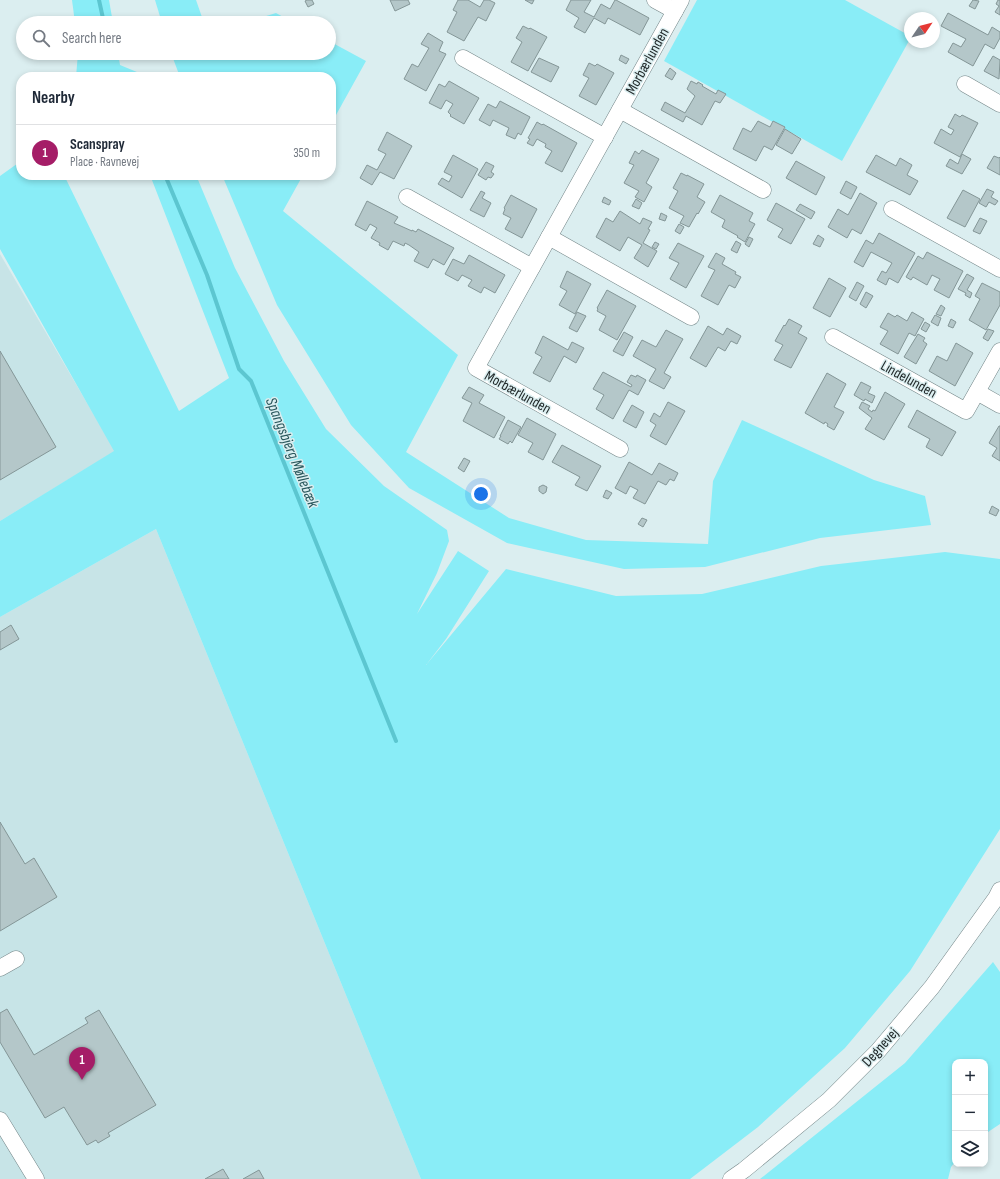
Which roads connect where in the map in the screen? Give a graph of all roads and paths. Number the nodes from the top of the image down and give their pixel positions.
1 (656, 0) edge
2 (678, 6) edge
3 (463, 58) dead end
4 (964, 84) dead end
5 (1000, 104) edge
6 (620, 110) junction
7 (605, 137) junction
8 (763, 190) dead end
9 (407, 197) dead end
10 (892, 209) dead end
11 (549, 237) junction
12 (532, 267) junction
13 (1000, 269) edge
14 (691, 317) dead end
15 (832, 337) dead end
16 (1000, 351) edge
17 (977, 392) junction
18 (1000, 405) edge
19 (620, 449) dead end
20 (999, 896) edge
21 (16, 959) dead end
22 (0, 968) edge
23 (0, 1120) edge
24 (36, 1179) edge
25 (731, 1179) edge

1 - 2 street, Morbærlunden
2 - 6 street, Morbærlunden
3 - 7 street
4 - 5 street
6 - 7 street, Morbærlunden
6 - 8 street, Morbærlunden
7 - 11 street, Morbærlunden
9 - 12 street
10 - 13 street
11 - 12 street, Morbærlunden
11 - 14 street
12 - 19 street, Morbærlunden
15 - 17 street, Lindelunden
16 - 17 street, Lindelunden
17 - 18 street
20 - 25 street, Degnevej
21 - 22 street
23 - 24 street

